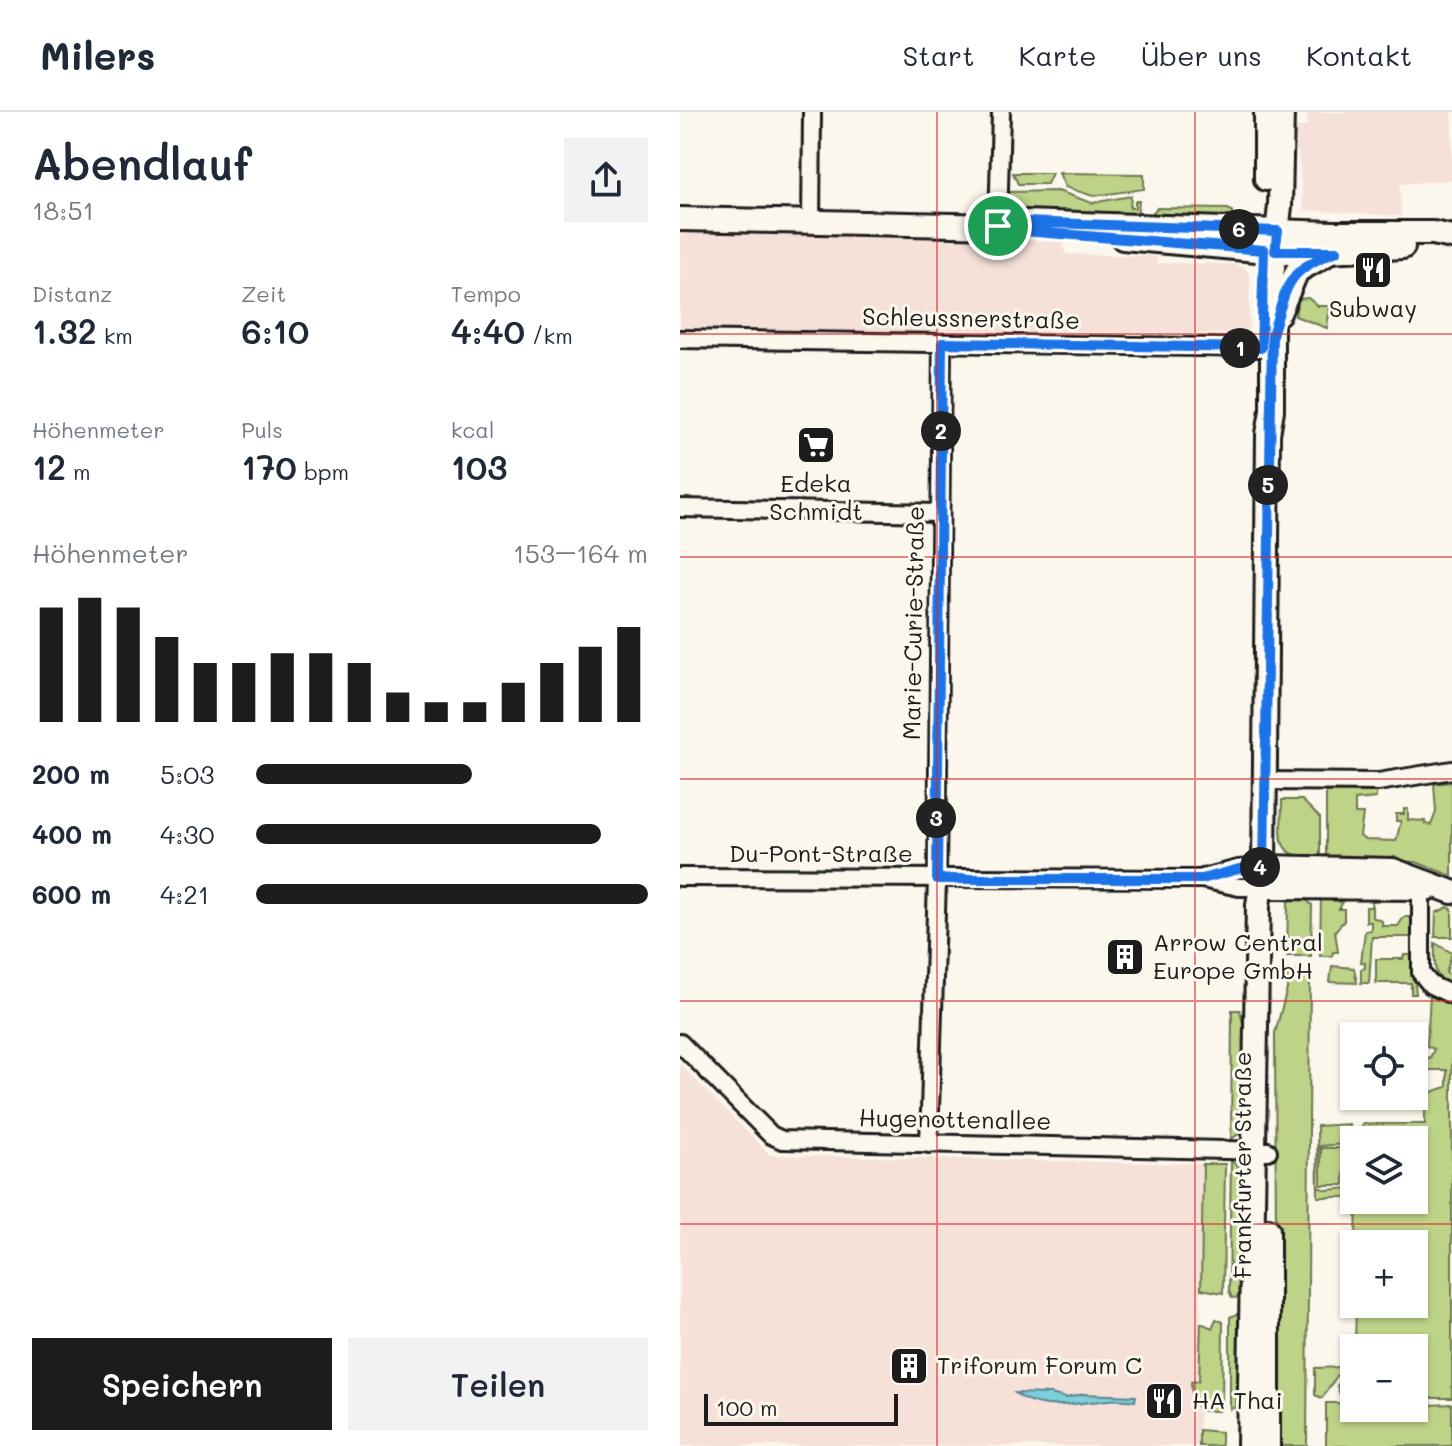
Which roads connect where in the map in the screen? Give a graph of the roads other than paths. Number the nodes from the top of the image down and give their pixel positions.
1 (812, 112) edge
2 (1001, 112) edge
3 (1266, 112) edge
4 (1282, 112) edge
5 (680, 219) edge
6 (811, 223) junction
7 (998, 226) junction
8 (1451, 237) edge
9 (1271, 240) junction
10 (1337, 251) junction
11 (680, 339) edge
12 (1266, 341) junction
13 (942, 343) junction
14 (680, 508) edge
15 (939, 513) junction
16 (1452, 770) edge
17 (1265, 781) junction
18 (680, 877) edge
19 (1264, 877) junction
20 (937, 879) junction
21 (1422, 883) junction
22 (1451, 892) edge
23 (1452, 995) edge
24 (680, 1043) edge
25 (929, 1144) junction
26 (1262, 1151) junction
27 (1249, 1446) edge
28 (1268, 1446) edge

1 - 6 street
2 - 7 street
3 - 9 main road, Frankfurter Straße
4 - 9 main road, Frankfurter Straße
5 - 6 main road
6 - 7 main road
7 - 9 main road
8 - 9 main road
8 - 10 main road
9 - 10 main road
9 - 12 main road, Frankfurter Straße
10 - 12 main road
11 - 13 street, Schleussnerstraße
12 - 13 street, Schleussnerstraße
12 - 17 main road, Frankfurter Straße
13 - 15 street, Marie-Curie-Straße
14 - 15 street
15 - 20 street, Marie-Curie-Straße
16 - 17 street
17 - 19 main road, Frankfurter Straße
18 - 20 street, Du-Pont-Straße
19 - 20 street, Du-Pont-Straße
19 - 21 main road
19 - 26 main road, Frankfurter Straße
20 - 25 street, Marie-Curie-Straße
21 - 22 main road
21 - 23 street
24 - 25 street, Hugenottenallee
25 - 26 street, Hugenottenallee
26 - 27 main road, Frankfurter Straße
26 - 28 main road, Frankfurter Straße

